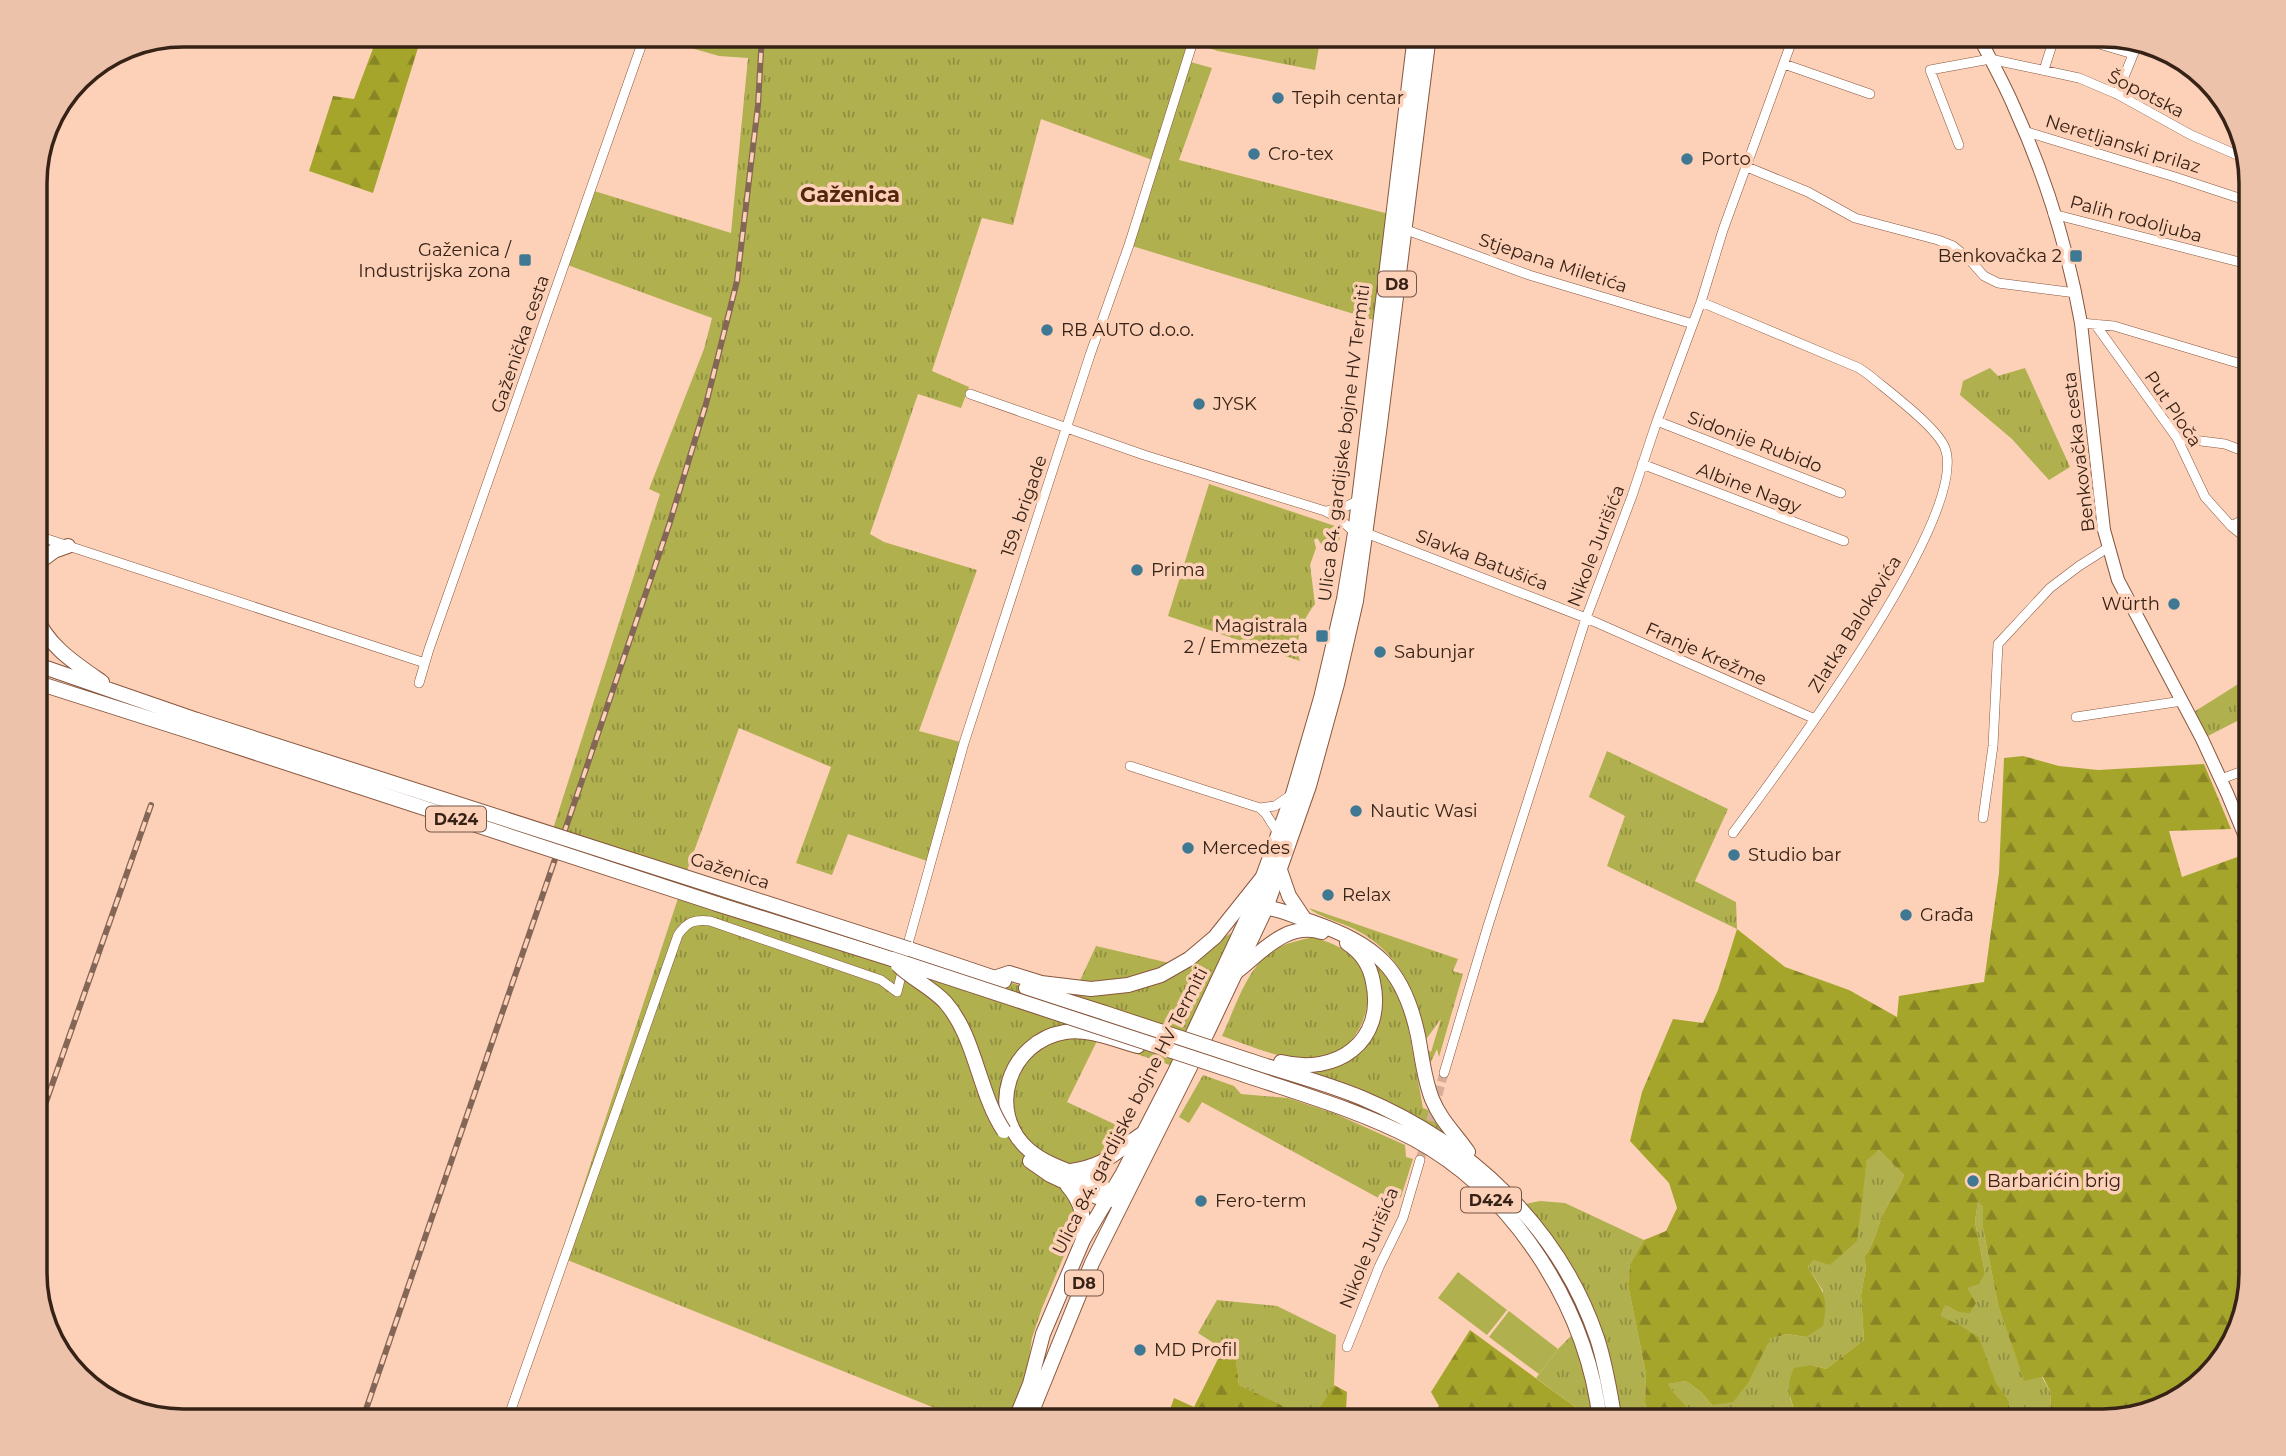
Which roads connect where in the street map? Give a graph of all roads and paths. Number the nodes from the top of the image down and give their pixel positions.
1 (641, 47) edge
2 (1191, 47) edge
3 (1414, 47) edge
4 (1427, 47) edge
5 (1790, 47) edge
6 (1984, 47) edge
7 (2051, 47) edge
8 (2134, 51) edge
9 (1990, 59) junction
10 (1784, 64) junction
11 (2044, 70) junction
12 (1870, 94) dead end
13 (2117, 94) junction
14 (2024, 131) junction
15 (1959, 145) dead end
16 (2235, 154) edge
17 (1747, 167) junction
18 (2239, 198) edge
19 (2053, 214) junction
20 (1404, 229) junction
21 (2239, 262) edge
22 (2076, 293) junction
23 (1700, 302) junction
24 (2081, 323) junction
25 (1693, 324) junction
26 (2095, 324) junction
27 (2239, 363) edge
28 (970, 394) dead end
29 (1657, 421) junction
30 (1067, 427) junction
31 (2177, 438) junction
32 (2239, 449) edge
33 (1642, 464) junction
34 (1841, 493) dead end
35 (1357, 501) junction
36 (1325, 511) junction
37 (2239, 522) edge
38 (2231, 526) junction
39 (2239, 532) edge
40 (1360, 533) junction
41 (48, 539) edge
42 (1844, 541) dead end
43 (68, 546) junction
44 (2109, 547) junction
45 (48, 555) edge
46 (1586, 618) junction
47 (48, 636) edge
48 (425, 663) junction
49 (48, 669) edge
50 (419, 683) dead end
51 (48, 686) edge
52 (115, 692) junction
53 (2182, 701) junction
54 (2076, 717) dead end
55 (1815, 719) junction
56 (196, 727) junction
57 (1130, 766) dead end
58 (2239, 772) edge
59 (2221, 779) junction
60 (1293, 794) junction
61 (1260, 808) junction
62 (1983, 818) dead end
63 (2239, 822) edge
64 (1278, 833) junction
65 (1733, 834) dead end
66 (1280, 870) junction
67 (1262, 878) junction
68 (1266, 908) junction
69 (1250, 912) junction
70 (1305, 920) junction
71 (892, 959) junction
72 (1236, 972) junction
73 (994, 978) junction
74 (1153, 1045) junction
75 (1248, 1068) junction
76 (1444, 1073) tunnel mouth
77 (1007, 1129) junction
78 (1142, 1133) junction
79 (1420, 1160) tunnel mouth
80 (1476, 1165) junction
81 (1067, 1176) junction
82 (1115, 1200) junction
83 (1083, 1240) junction
84 (1347, 1347) dead end
85 (511, 1409) edge
86 (1021, 1409) edge
87 (1033, 1409) edge
88 (1598, 1409) edge
89 (1613, 1409) edge

1 - 48 street, Gaženička cesta
2 - 30 street, 159. brigade
3 - 35 main road, Ulica 84. gardijske bojne HV Termiti / D8
4 - 20 main road, Ulica 84. gardijske bojne HV Termiti / D8
5 - 10 street, Nikole Jurišića
6 - 9 main road, Benkovačka cesta
7 - 11 street
8 - 13 street
9 - 11 street, Šopotska
9 - 14 main road, Benkovačka cesta
9 - 15 street
10 - 12 street
10 - 17 street, Nikole Jurišića
11 - 13 street, Šopotska
13 - 16 street, Šopotska
14 - 18 street, Neretljanski prilaz
14 - 19 main road, Benkovačka cesta
17 - 22 street
17 - 23 street, Nikole Jurišića
19 - 21 street, Palih rodoljuba
19 - 22 main road, Benkovačka cesta
20 - 25 street, Stjepana Miletića
20 - 40 main road, Ulica 84. gardijske bojne HV Termiti / D8
22 - 24 main road, Benkovačka cesta
23 - 25 street, Nikole Jurišića
23 - 55 street, Zlatka Balokovića
24 - 26 street
24 - 44 main road, Benkovačka cesta
25 - 29 street, Nikole Jurišića
26 - 27 street
26 - 31 street, Put Ploča
28 - 30 street, Slavka Batušića
29 - 33 street, Nikole Jurišića
29 - 34 street, Sidonije Rubido
30 - 36 street, Slavka Batušića
30 - 85 street, 159. brigade
31 - 32 street
31 - 38 street, Put Ploča
33 - 42 street, Albine Nagy
33 - 46 street, Nikole Jurišića
35 - 36 street
35 - 40 main road, Ulica 84. gardijske bojne HV Termiti / D8
36 - 40 street, Slavka Batušića
37 - 38 street
38 - 39 street, Put Ploča
40 - 46 street, Slavka Batušića
40 - 60 main road, Ulica 84. gardijske bojne HV Termiti / D8
40 - 66 main road, Ulica 84. gardijske bojne HV Termiti / D8
41 - 43 street
43 - 45 main road
43 - 48 street
44 - 53 main road, Benkovačka cesta
44 - 62 street
46 - 55 street, Franje Krežme
46 - 76 street, Nikole Jurišića
47 - 52 main road
48 - 50 street, Gaženička cesta
49 - 52 main road, D424
51 - 56 main road, D424
52 - 56 main road, D424
53 - 54 street
53 - 59 main road, Benkovačka cesta
55 - 65 street, Zlatka Balokovića
56 - 71 main road, Gaženica / D424, bridge
56 - 73 main road, Gaženica / D424, bridge
57 - 61 street
58 - 59 street
59 - 63 main road, Benkovačka cesta
60 - 61 street
60 - 64 main road, Ulica 84. gardijske bojne HV Termiti / D8
61 - 64 street
64 - 67 main road, Ulica 84. gardijske bojne HV Termiti / D8
66 - 68 main road, Ulica 84. gardijske bojne HV Termiti / D8
66 - 70 main road
67 - 69 main road, Ulica 84. gardijske bojne HV Termiti / D8
67 - 73 main road
68 - 69 main road
68 - 70 main road
68 - 72 main road, Ulica 84. gardijske bojne HV Termiti / D8
69 - 78 main road, Ulica 84. gardijske bojne HV Termiti / D8
70 - 80 main road
71 - 74 main road, Gaženica / D424, bridge
71 - 77 main road, bridge
72 - 75 main road
72 - 82 main road, Ulica 84. gardijske bojne HV Termiti / D8
73 - 75 main road, Gaženica / D424, bridge
74 - 75 main road, Gaženica / D424, bridge
74 - 77 main road
75 - 80 main road, D424
75 - 88 main road, D424
77 - 81 main road
78 - 81 main road
78 - 82 main road, Ulica 84. gardijske bojne HV Termiti / D8
79 - 84 street, Nikole Jurišića
80 - 89 main road, D424
81 - 82 main road
81 - 83 main road
82 - 83 main road, Ulica 84. gardijske bojne HV Termiti / D8
82 - 87 main road, Ulica 84. gardijske bojne HV Termiti / D8
83 - 86 main road, Ulica 84. gardijske bojne HV Termiti / D8

